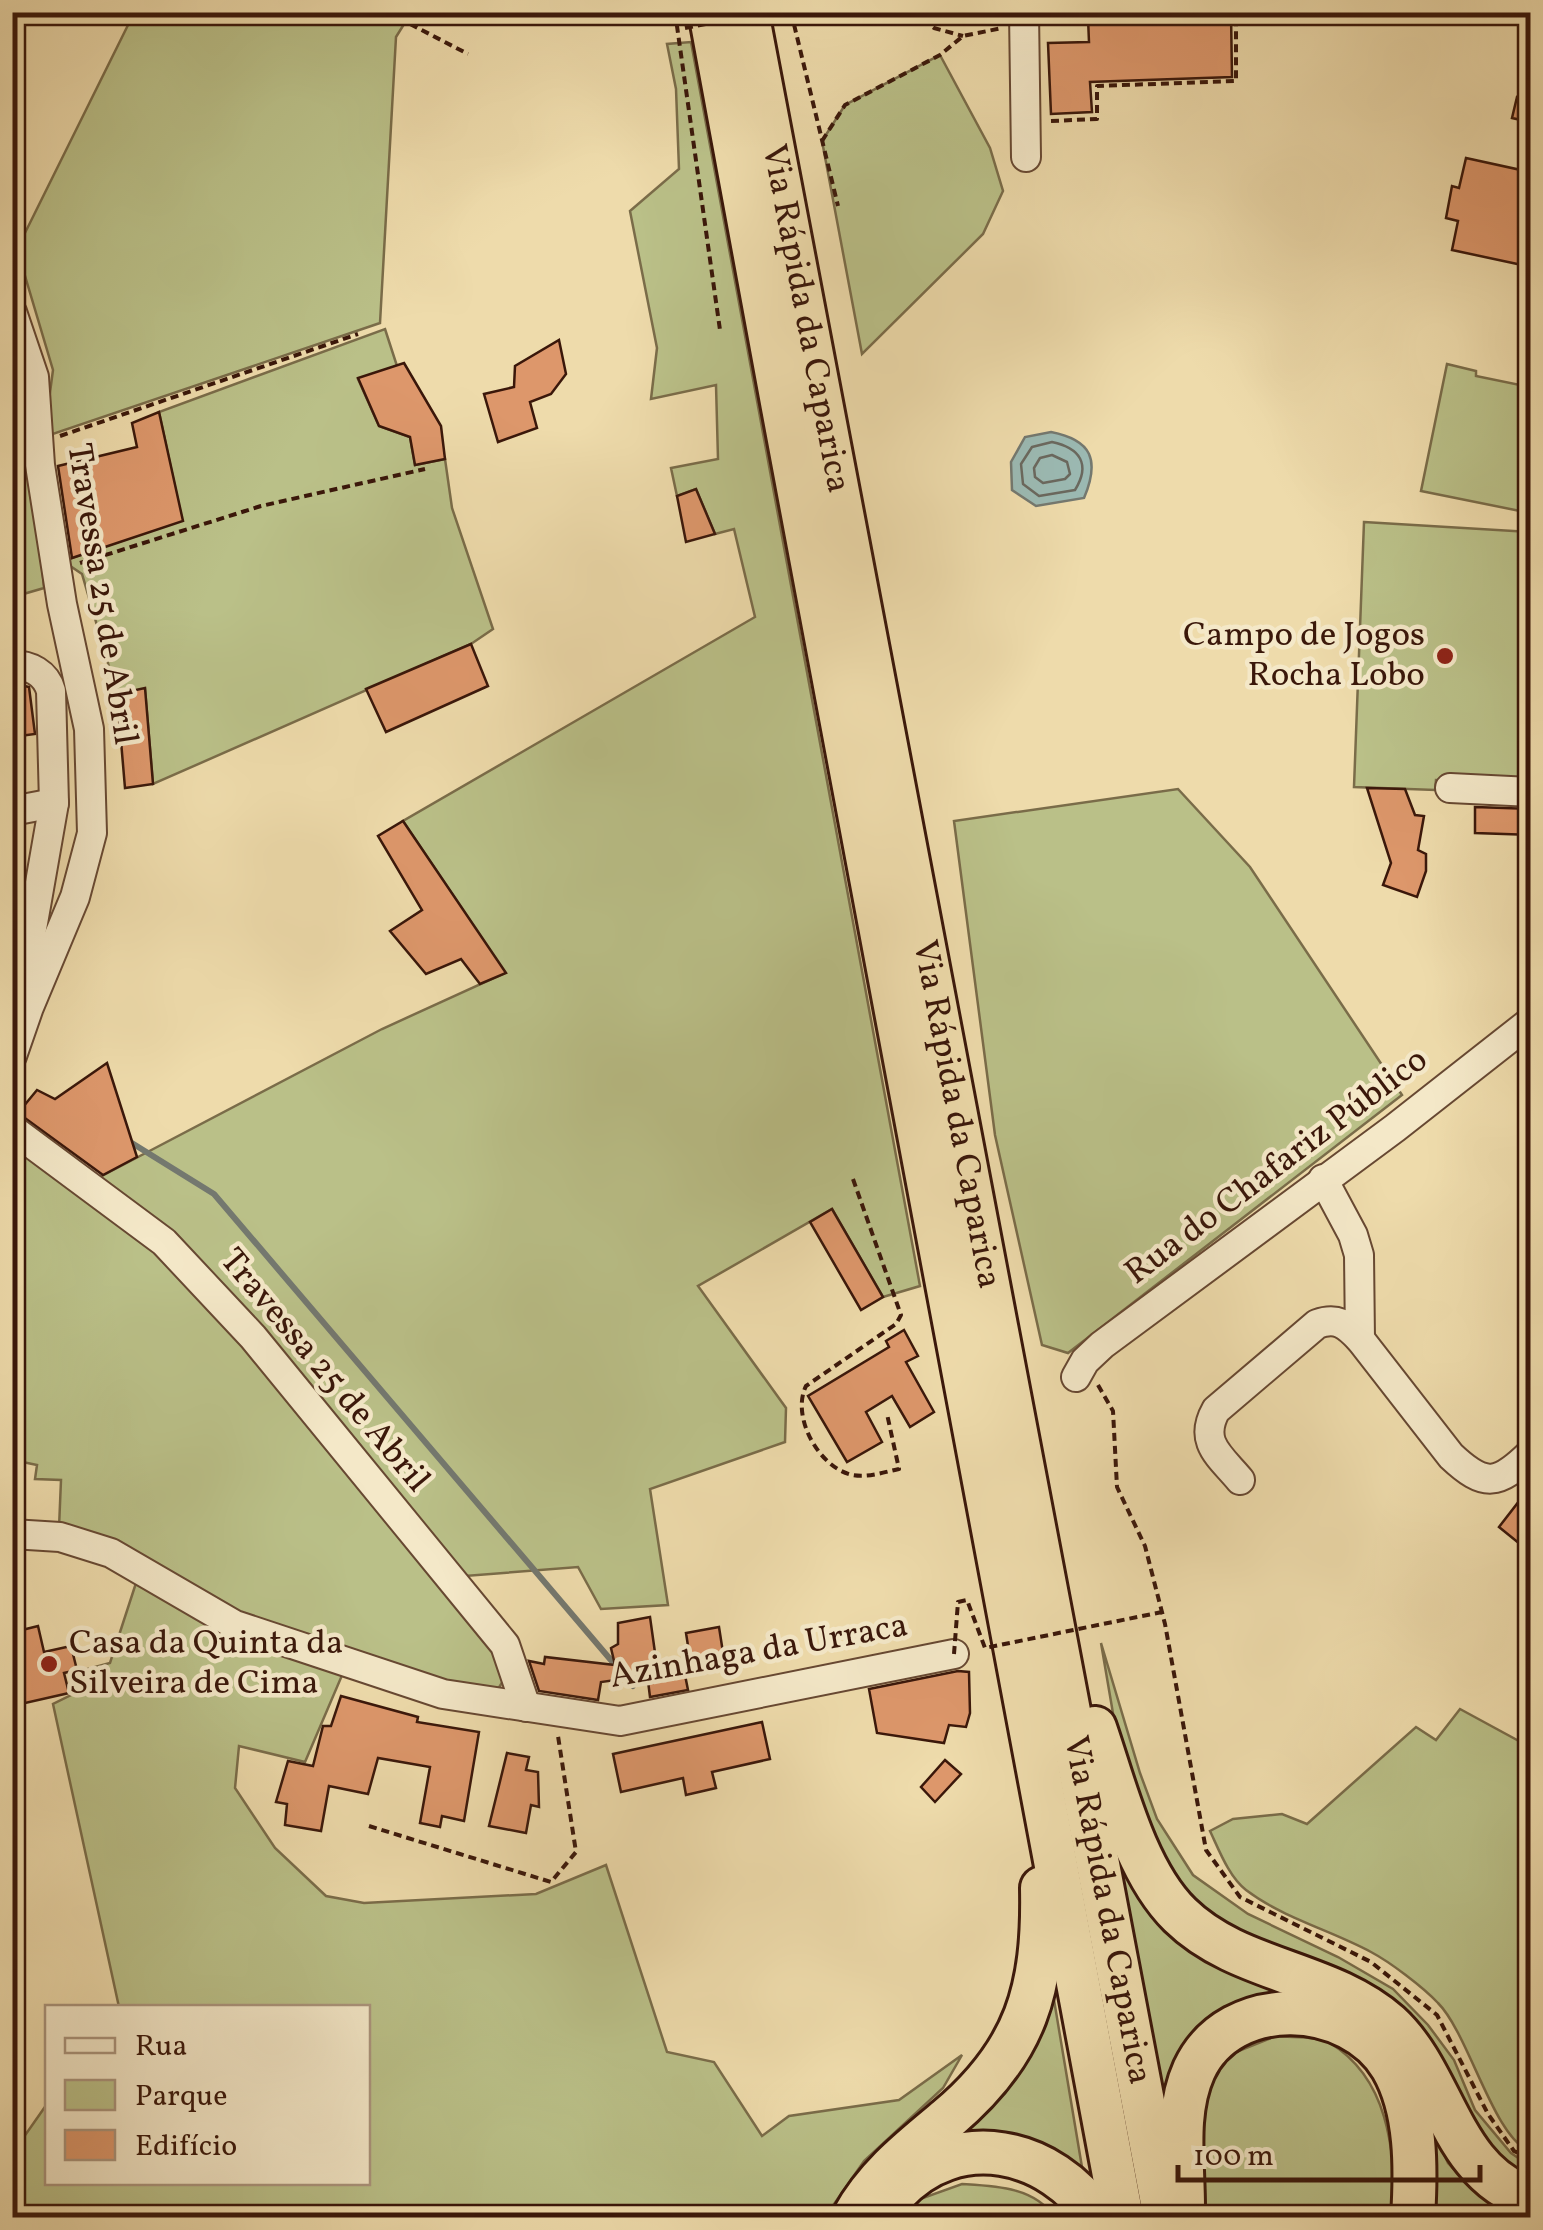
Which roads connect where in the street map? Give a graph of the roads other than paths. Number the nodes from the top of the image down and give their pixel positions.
1 (747, 12) edge
2 (1024, 18) edge
3 (698, 20) edge
4 (1026, 157) dead end
5 (12, 312) edge
6 (12, 665) edge
7 (1450, 788) dead end
8 (1530, 792) edge
9 (54, 803) junction
10 (12, 811) edge
11 (21, 1006) edge
12 (1530, 1022) edge
13 (12, 1056) edge
14 (12, 1129) edge
15 (1323, 1179) junction
16 (1360, 1339) junction
17 (1080, 1369) road end
18 (1527, 1465) edge
19 (1240, 1480) dead end
20 (12, 1534) edge
21 (1046, 1584) junction
22 (954, 1654) road end
23 (526, 1708) junction
24 (1040, 1768) junction
25 (1530, 2198) edge
26 (853, 2218) edge
27 (877, 2218) edge
28 (1098, 2218) edge
29 (1122, 2218) edge
30 (1165, 2218) edge
31 (1183, 2218) edge
32 (1413, 2218) edge

1 - 21 highway, Via Rápida da Caparica
2 - 4 street
3 - 24 highway, Via Rápida da Caparica
5 - 11 street, Travessa 25 de Abril
6 - 9 street
7 - 8 street
9 - 10 street
9 - 11 street
11 - 13 street, Travessa 25 de Abril
12 - 15 street, Rua do Chafariz Público
14 - 23 street, Travessa 25 de Abril
15 - 16 street
15 - 17 street, Rua do Chafariz Público
16 - 18 street
16 - 19 street
20 - 23 street, Azinhaga da Urraca
21 - 25 highway
21 - 30 highway, Via Rápida da Caparica
22 - 23 street, Azinhaga da Urraca
24 - 26 highway
24 - 29 highway, Via Rápida da Caparica
27 - 28 highway
31 - 32 highway

